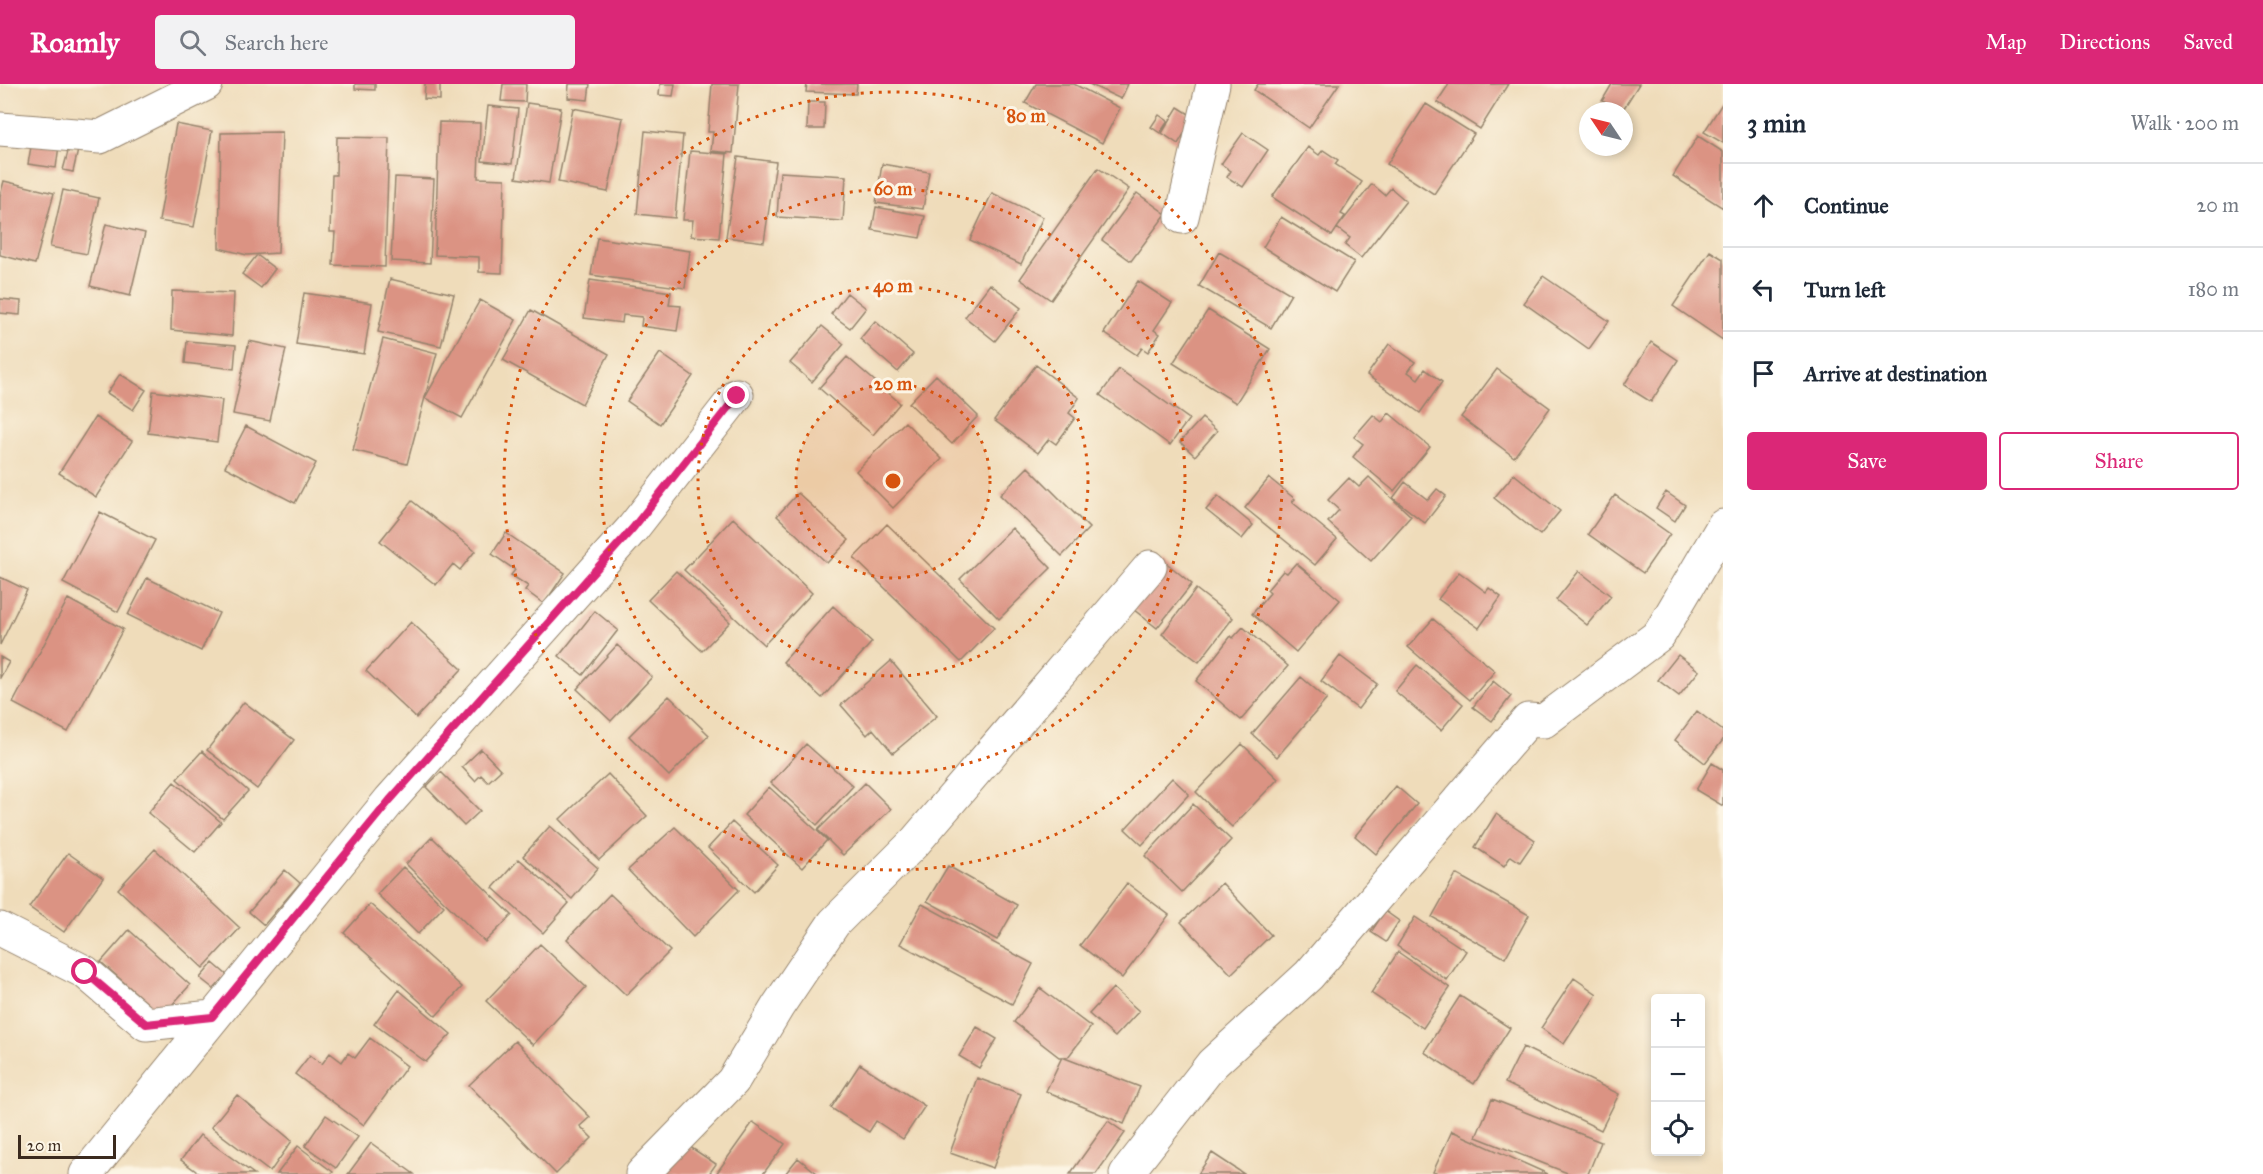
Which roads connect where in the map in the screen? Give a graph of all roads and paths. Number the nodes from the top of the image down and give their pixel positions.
1 (206, 84) edge
2 (1213, 84) edge
3 (0, 129) edge
4 (1182, 217) dead end
5 (737, 396) dead end
6 (1723, 526) edge
7 (1150, 567) dead end
8 (0, 929) edge
9 (212, 1017) junction
10 (86, 1174) edge
11 (642, 1174) edge
12 (1126, 1174) edge

1 - 3 street
2 - 4 street
5 - 9 street
6 - 12 street
7 - 11 street
8 - 9 street
9 - 10 street

